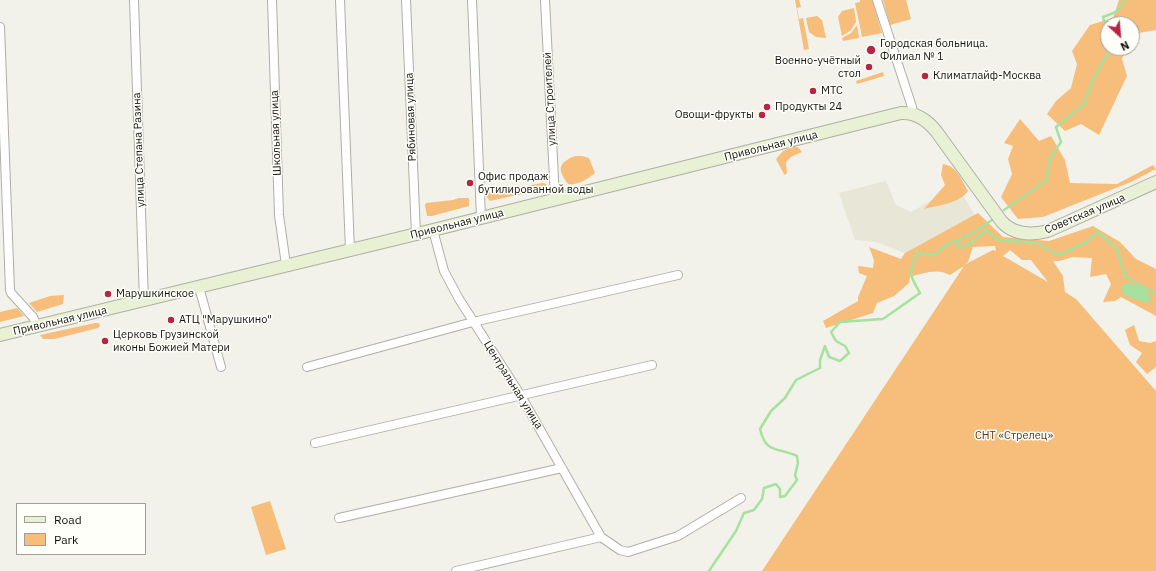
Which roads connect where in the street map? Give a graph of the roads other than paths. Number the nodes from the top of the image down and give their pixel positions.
1 (134, 0) edge
2 (272, 0) edge
3 (340, 0) edge
4 (406, 0) edge
5 (472, 0) edge
6 (545, 0) edge
7 (877, 0) edge
8 (0, 27) edge
9 (913, 114) junction
10 (1156, 182) edge
11 (555, 199) junction
12 (481, 218) junction
13 (433, 230) junction
14 (416, 234) junction
15 (350, 250) junction
16 (286, 265) junction
17 (678, 275) dead end
18 (200, 287) junction
19 (144, 301) junction
20 (473, 322) junction
21 (37, 326) junction
22 (0, 335) edge
23 (652, 365) dead end
24 (221, 367) dead end
25 (307, 367) dead end
26 (521, 396) junction
27 (315, 443) dead end
28 (562, 468) junction
29 (741, 498) dead end
30 (339, 518) dead end
31 (601, 537) junction
32 (456, 571) edge

1 - 19 street, улица Степана Разина
2 - 16 street, Школьная улица
3 - 15 street
4 - 14 street, Рябиновая улица
5 - 12 street
6 - 11 street, улица Строителей
7 - 9 street
8 - 21 street
9 - 10 street, Советская улица
9 - 11 street, Привольная улица
11 - 12 street, Привольная улица
12 - 13 street, Привольная улица
13 - 14 street, Привольная улица
13 - 20 street, Центральная улица
14 - 15 street, Привольная улица
15 - 16 street, Привольная улица
16 - 18 street, Привольная улица
17 - 20 street
18 - 19 street, Привольная улица
18 - 24 street
19 - 21 street, Привольная улица
20 - 25 street
20 - 26 street, Центральная улица
21 - 22 street, Привольная улица
23 - 26 street
26 - 27 street
26 - 28 street, Центральная улица
28 - 30 street
28 - 31 street, Центральная улица
29 - 31 street
31 - 32 street

